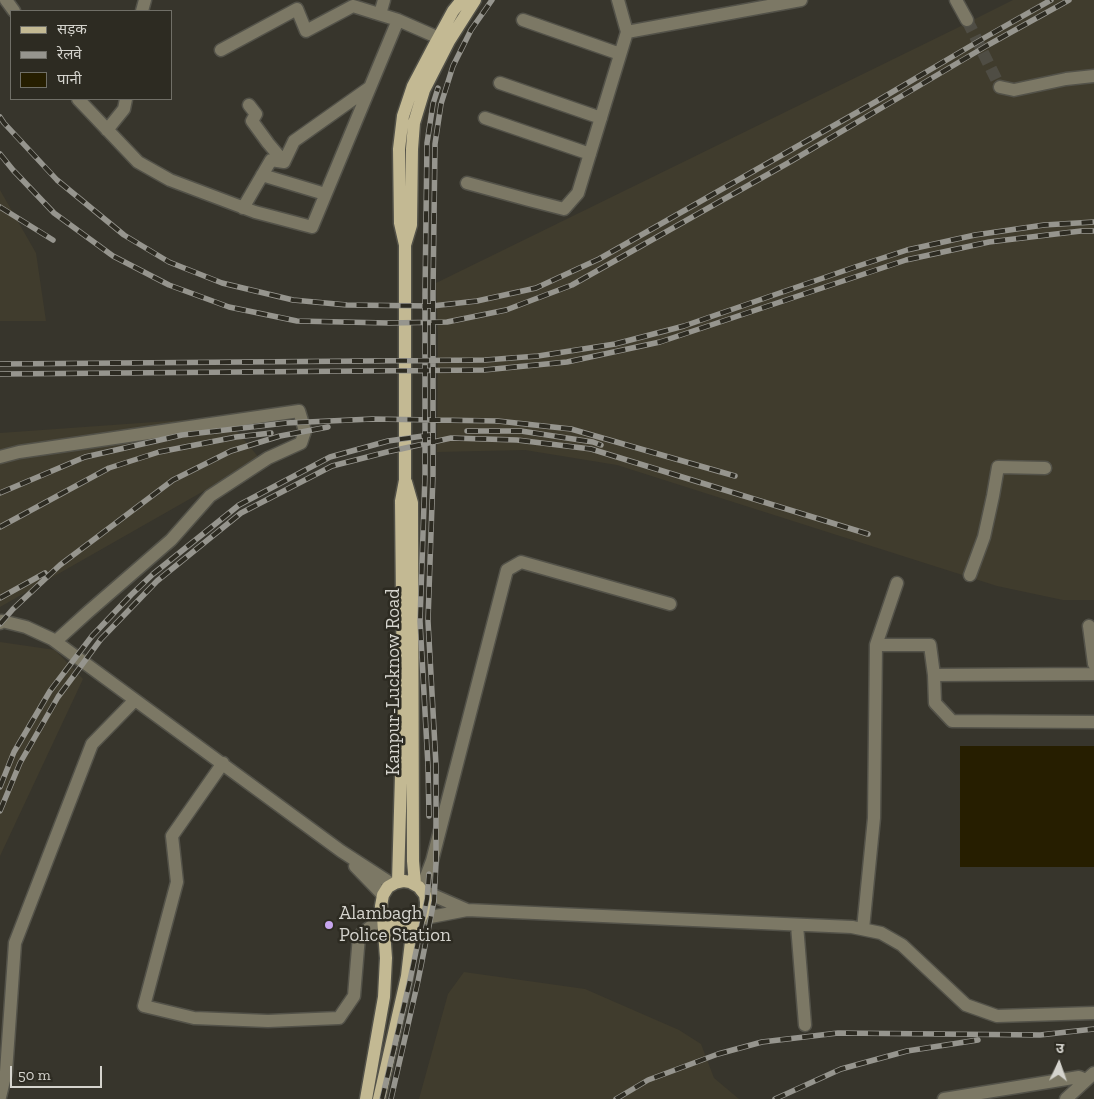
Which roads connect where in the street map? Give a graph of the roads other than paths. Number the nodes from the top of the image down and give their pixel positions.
1 (384, 0) edge
2 (462, 0) edge
3 (475, 0) edge
4 (618, 0) edge
5 (800, 0) edge
6 (956, 0) edge
7 (380, 14) junction
8 (398, 20) junction
9 (522, 20) dead end
10 (967, 20) tunnel mouth
11 (627, 32) junction
12 (439, 38) junction
13 (221, 50) dead end
14 (620, 54) junction
15 (1094, 76) edge
16 (500, 83) dead end
17 (1000, 87) dead end
18 (369, 88) junction
19 (79, 100) edge
20 (126, 100) edge
21 (249, 105) dead end
22 (485, 118) dead end
23 (601, 118) junction
24 (107, 130) junction
25 (590, 154) junction
26 (284, 162) junction
27 (262, 175) junction
28 (467, 182) dead end
29 (325, 194) junction
30 (243, 208) junction
31 (405, 245) junction
32 (0, 457) edge
33 (1046, 468) dead end
34 (406, 480) junction
35 (970, 575) dead end
36 (897, 583) dead end
37 (670, 604) dead end
38 (0, 623) edge
39 (1089, 626) dead end
40 (56, 642) junction
41 (876, 645) junction
42 (1094, 664) edge
43 (1094, 674) edge
44 (934, 676) junction
45 (136, 700) junction
46 (1094, 722) edge
47 (223, 763) junction
48 (341, 851) junction
49 (395, 883) junction
50 (418, 887) junction
51 (383, 895) junction
52 (467, 910) junction
53 (384, 917) junction
54 (417, 922) junction
55 (797, 924) junction
56 (863, 929) junction
57 (1094, 1013) edge
58 (805, 1025) dead end
59 (1090, 1077) edge
60 (0, 1097) edge
61 (366, 1099) edge
62 (379, 1099) edge
63 (944, 1099) edge
64 (1066, 1099) edge

1 - 7 street
2 - 12 main road
3 - 31 main road
4 - 11 street
5 - 11 street
6 - 10 street
7 - 8 street
7 - 13 street
8 - 12 street
8 - 18 street
9 - 14 street
11 - 14 street
12 - 31 main road
14 - 23 street
15 - 17 street
16 - 23 street
18 - 26 street
18 - 29 street
19 - 24 street
20 - 24 street
21 - 26 street
22 - 25 street
23 - 25 street
24 - 30 street
25 - 28 street
26 - 27 street
27 - 29 street
27 - 30 street
29 - 30 street
31 - 34 main road, Kanpur-Lucknow Road
32 - 40 street
33 - 35 street
34 - 49 main road, Kanpur-Lucknow Road
34 - 50 main road, Kanpur-Lucknow Road
36 - 41 street
37 - 50 street
38 - 40 street
39 - 42 street
40 - 45 street
41 - 44 street
41 - 56 street
43 - 44 street
44 - 46 street
45 - 47 street
45 - 60 street
47 - 48 street
47 - 53 street
48 - 49 street
48 - 51 street
49 - 50 main road
49 - 51 main road
50 - 52 street
50 - 54 main road, Kanpur-Lucknow Road
51 - 53 main road
52 - 54 street
52 - 55 street
53 - 54 main road
53 - 61 main road
54 - 62 main road, Kanpur-Lucknow Road
55 - 56 street
55 - 58 street
56 - 57 street
59 - 63 street
59 - 64 street

